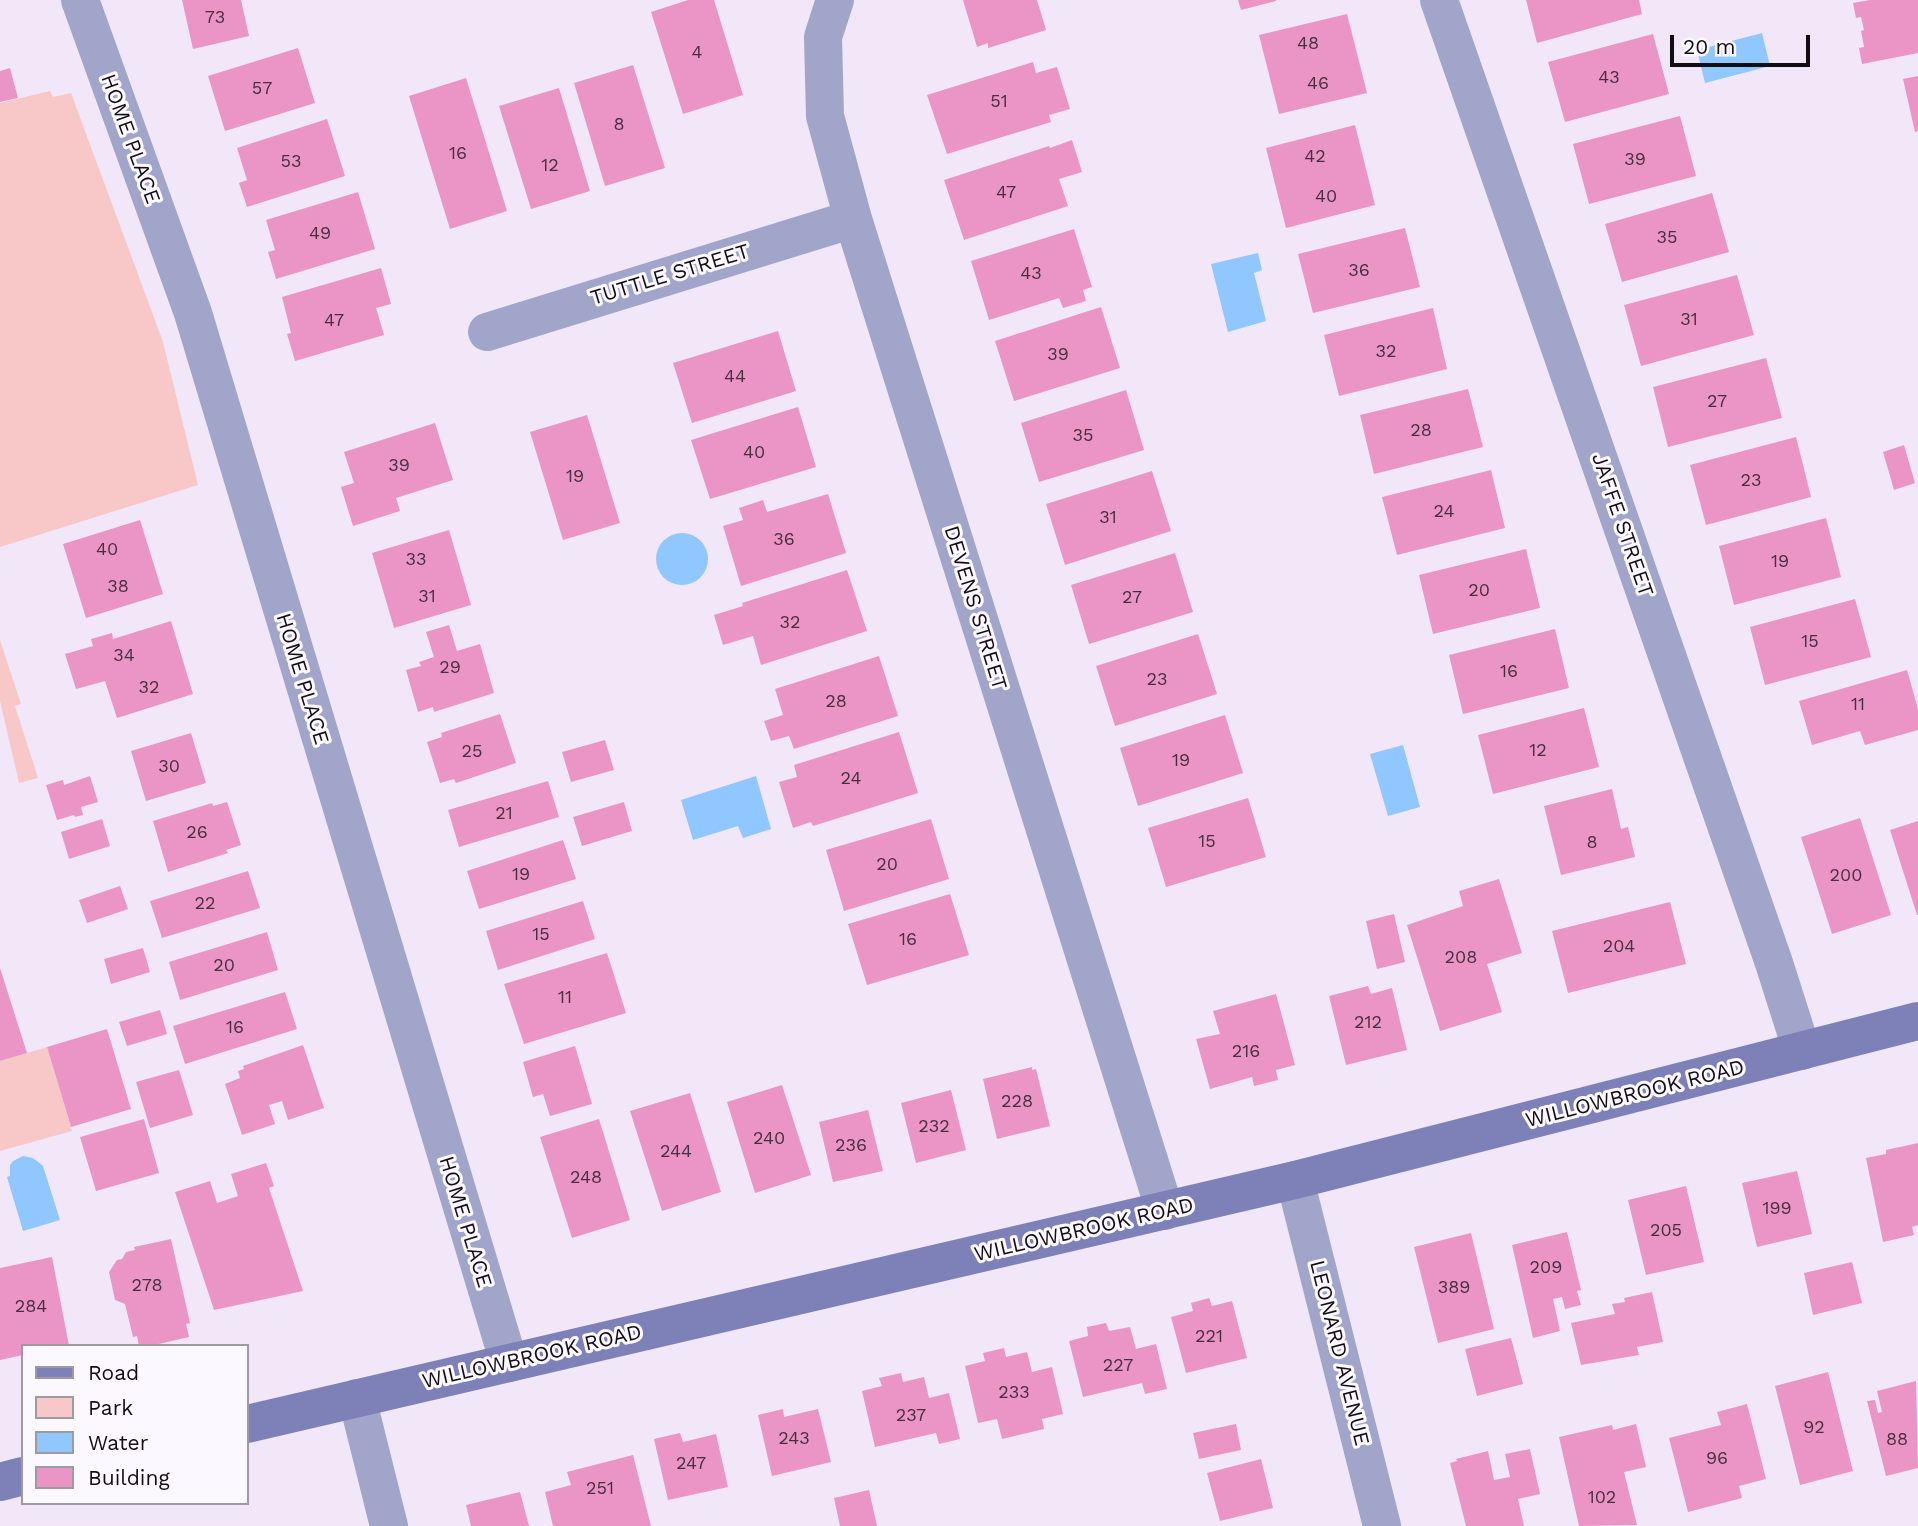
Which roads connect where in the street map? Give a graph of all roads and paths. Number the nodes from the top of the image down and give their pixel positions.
1 (80, 0) edge
2 (835, 0) edge
3 (1439, 0) edge
4 (853, 219) junction
5 (487, 332) dead end
6 (1918, 1021) edge
7 (1802, 1051) junction
8 (1295, 1180) junction
9 (1165, 1211) junction
10 (509, 1363) junction
11 (357, 1398) junction
12 (248, 1424) edge
13 (21, 1477) edge
14 (0, 1482) edge
15 (389, 1526) edge
16 (1382, 1526) edge

1 - 10 street, HOME PLACE
2 - 4 street, DEVENS STREET
3 - 7 street, JAFFE STREET
4 - 5 street, TUTTLE STREET
4 - 9 street, DEVENS STREET
6 - 7 street, WILLOWBROOK ROAD
7 - 8 street, WILLOWBROOK ROAD
8 - 9 street, WILLOWBROOK ROAD
8 - 16 street, LEONARD AVENUE
9 - 10 street, WILLOWBROOK ROAD
10 - 11 street, WILLOWBROOK ROAD
11 - 12 street, WILLOWBROOK ROAD
11 - 15 street
13 - 14 street

